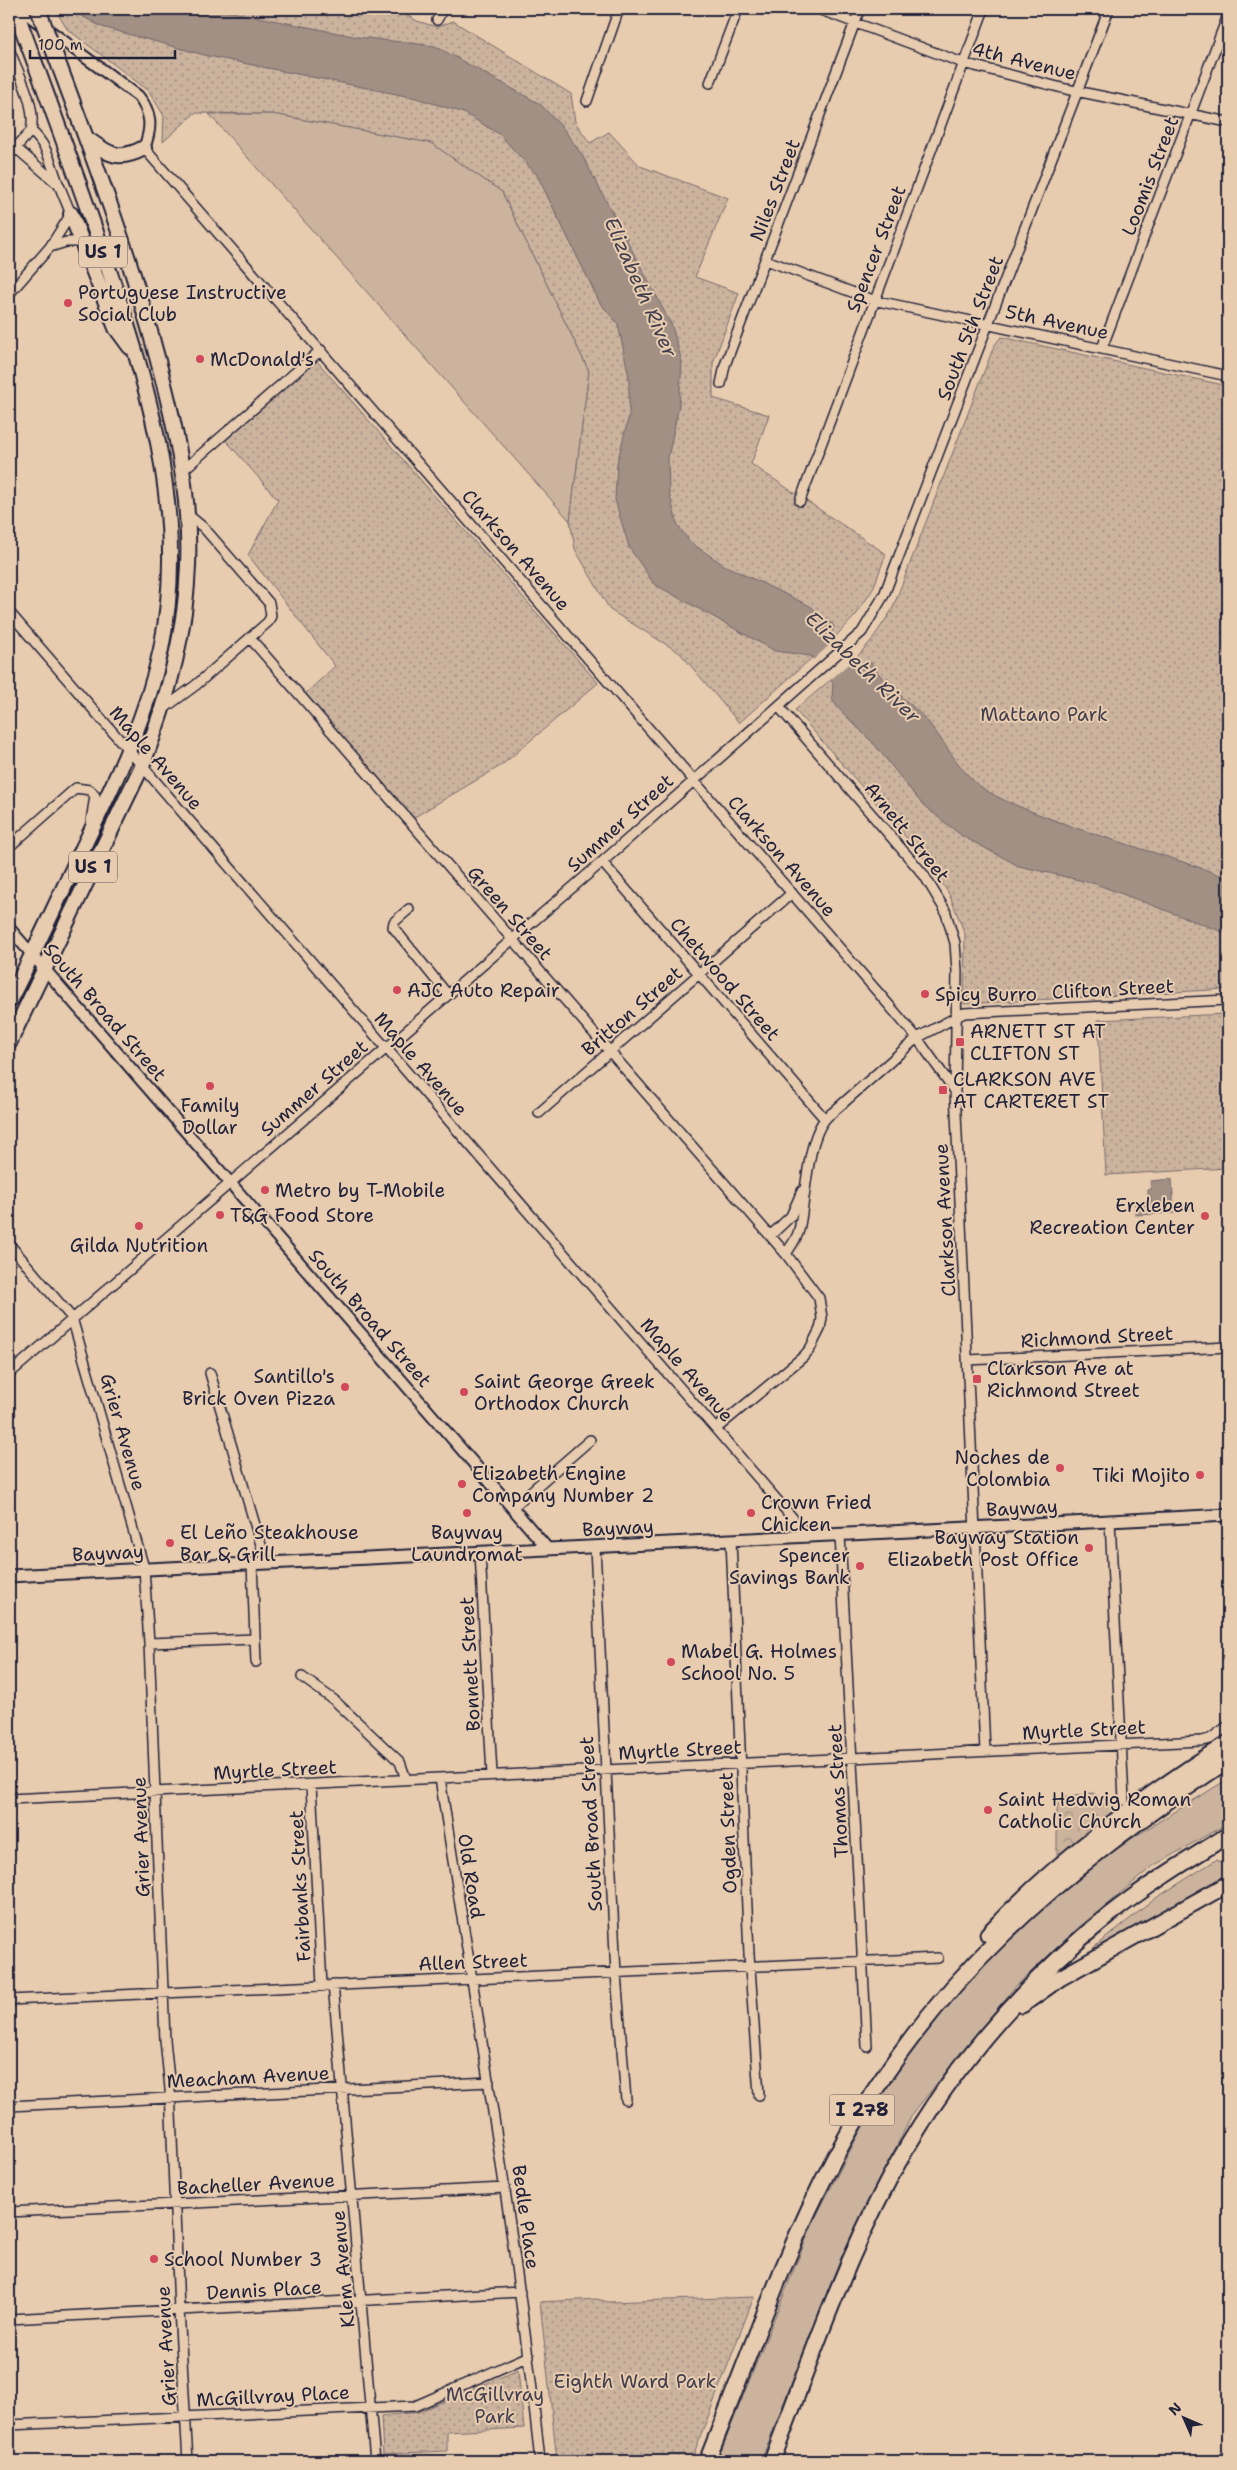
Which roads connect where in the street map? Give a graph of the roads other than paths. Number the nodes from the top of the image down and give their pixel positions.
1 (15, 9) edge
2 (20, 9) edge
3 (38, 9) edge
4 (443, 9) edge
5 (619, 9) edge
6 (738, 9) edge
7 (818, 9) edge
8 (860, 9) edge
9 (984, 9) edge
10 (1109, 9) edge
11 (1228, 15) edge
12 (437, 20) dead end
13 (855, 23) junction
14 (9, 48) edge
15 (963, 64) junction
16 (710, 82) dead end
17 (1078, 91) junction
18 (586, 101) dead end
19 (1190, 114) junction
20 (1228, 122) edge
21 (31, 131) junction
22 (86, 138) junction
23 (16, 148) junction
24 (144, 148) junction
25 (9, 155) edge
26 (59, 185) junction
27 (71, 214) junction
28 (81, 242) junction
29 (50, 247) junction
30 (766, 260) junction
31 (9, 294) edge
32 (874, 300) junction
33 (989, 325) junction
34 (1102, 348) junction
35 (321, 350) junction
36 (137, 356) junction
37 (1228, 376) edge
38 (721, 384) dead end
39 (182, 471) junction
40 (800, 501) dead end
41 (188, 514) junction
42 (9, 612) edge
43 (250, 638) junction
44 (845, 649) joint
45 (779, 707) junction
46 (162, 710) junction
47 (129, 751) junction
48 (142, 766) junction
49 (694, 779) junction
50 (88, 837) junction
51 (9, 847) edge
52 (602, 862) junction
53 (792, 893) junction
54 (408, 909) dead end
55 (9, 928) edge
56 (511, 939) junction
57 (32, 955) junction
58 (44, 969) junction
59 (699, 974) junction
60 (448, 995) junction
61 (1228, 1000) edge
62 (9, 1001) edge
63 (955, 1016) junction
64 (917, 1038) junction
65 (9, 1043) edge
66 (385, 1049) junction
67 (610, 1053) junction
68 (955, 1091) junction
69 (539, 1113) dead end
70 (824, 1118) junction
71 (806, 1182) junction
72 (230, 1183) junction
73 (770, 1236) junction
74 (9, 1244) edge
75 (786, 1254) junction
76 (72, 1318) junction
77 (1228, 1347) edge
78 (968, 1360) junction
79 (9, 1374) edge
80 (210, 1374) dead end
81 (717, 1428) junction
82 (590, 1440) dead end
83 (513, 1507) junction
84 (1228, 1515) edge
85 (1110, 1521) junction
86 (976, 1528) junction
87 (840, 1535) junction
88 (809, 1537) junction
89 (731, 1540) junction
90 (595, 1547) junction
91 (548, 1549) junction
92 (480, 1552) junction
93 (266, 1562) junction
94 (252, 1563) junction
95 (144, 1568) junction
96 (9, 1576) edge
97 (255, 1639) junction
98 (149, 1644) junction
99 (256, 1662) dead end
100 (302, 1677) dead end
101 (1228, 1726) edge
102 (1228, 1742) edge
103 (1122, 1744) junction
104 (985, 1751) junction
105 (853, 1758) junction
106 (1228, 1760) edge
107 (741, 1763) junction
108 (606, 1770) junction
109 (1228, 1771) edge
110 (492, 1775) junction
111 (440, 1778) junction
112 (406, 1779) junction
113 (311, 1785) junction
114 (156, 1792) junction
115 (9, 1799) edge
116 (1124, 1800) dead end
117 (1124, 1833) junction
118 (1228, 1834) edge
119 (1228, 1841) edge
120 (1193, 1857) junction
121 (1228, 1884) edge
122 (938, 1958) dead end
123 (862, 1962) junction
124 (750, 1968) junction
125 (616, 1974) junction
126 (472, 1978) junction
127 (333, 1984) junction
128 (322, 1985) junction
129 (163, 1992) junction
130 (9, 2000) edge
131 (926, 2017) junction
132 (995, 2026) junction
133 (866, 2046) dead end
134 (489, 2082) junction
135 (343, 2089) junction
136 (759, 2095) dead end
137 (171, 2098) junction
138 (626, 2100) dead end
139 (9, 2106) edge
140 (505, 2188) junction
141 (353, 2195) junction
142 (176, 2204) junction
143 (9, 2212) edge
144 (520, 2292) junction
145 (362, 2302) junction
146 (179, 2310) junction
147 (9, 2319) edge
148 (529, 2356) junction
149 (372, 2408) junction
150 (186, 2416) junction
151 (9, 2425) edge
152 (188, 2461) edge
153 (375, 2461) edge
154 (540, 2461) edge
155 (707, 2461) edge
156 (772, 2461) edge

1 - 36 highway, US 1
2 - 24 street
3 - 22 highway, US 1, bridge
4 - 12 street
5 - 18 street
6 - 16 street
7 - 13 street, 4th Avenue
8 - 13 street, Niles Street
9 - 15 street, Spencer Street
10 - 17 street, South 5th Street
11 - 19 street, Loomis Street
13 - 15 street, 4th Avenue
13 - 30 street, Niles Street
14 - 21 street
15 - 17 street, 4th Avenue
15 - 32 street, Spencer Street
17 - 19 street, 4th Avenue
17 - 33 street, South 5th Street
19 - 20 street, 4th Avenue
19 - 34 street, Loomis Street
21 - 23 street
21 - 26 street
22 - 24 highway
22 - 39 highway, US 1
23 - 25 street
23 - 26 street
24 - 35 street, Clarkson Avenue
26 - 27 street
27 - 28 highway
27 - 29 street
28 - 29 street
28 - 36 highway
29 - 31 street
30 - 32 street, 5th Avenue
30 - 38 street, Niles Street
32 - 33 street, 5th Avenue
32 - 40 street, Spencer Street
33 - 34 street, 5th Avenue
33 - 44 street, South 5th Street
34 - 37 street, 5th Avenue
35 - 39 street
35 - 49 street, Clarkson Avenue
36 - 47 highway, US 1
39 - 41 highway, US 1
41 - 43 street
41 - 46 highway, US 1
42 - 47 street, Maple Avenue
43 - 46 street
43 - 56 street, Green Street
44 - 45 street, Summer Street
45 - 49 street, Summer Street
45 - 63 street, Arnett Street
46 - 48 highway, US 1
47 - 48 street, Maple Avenue
47 - 50 highway, US 1
48 - 58 highway, US 1
48 - 66 street, Maple Avenue
49 - 52 street, Summer Street
49 - 53 street, Clarkson Avenue
50 - 51 street
50 - 57 highway, US 1
52 - 56 street, Summer Street
52 - 59 street, Chetwood Street
53 - 59 street, Britton Street
53 - 64 street, Clarkson Avenue
54 - 60 street
55 - 57 street, South Broad Street
56 - 60 street, Summer Street
56 - 67 street, Green Street
57 - 58 street, South Broad Street
57 - 62 highway, US 1
58 - 65 highway, US 1
58 - 72 street, South Broad Street
59 - 67 street, Britton Street
59 - 70 street, Chetwood Street
60 - 66 street, Summer Street
61 - 63 street, Clifton Street
63 - 64 street, Clifton Street
63 - 68 street, Arnett Street
64 - 68 street, Clarkson Avenue
64 - 70 street, Clifton Street
66 - 72 street, Summer Street
66 - 81 street, Maple Avenue
67 - 69 street, Britton Street
67 - 73 street, Green Street
68 - 78 street, Clarkson Avenue
70 - 71 street
71 - 73 street
71 - 75 street
72 - 76 street, Summer Street
72 - 83 street, South Broad Street
73 - 75 street, Green Street
74 - 76 street, Grier Avenue
75 - 81 street, Green Street
76 - 79 street, Summer Street
76 - 95 street, Grier Avenue
77 - 78 street, Richmond Street
78 - 86 street, Clarkson Avenue
80 - 93 street
81 - 88 street, Maple Avenue
82 - 83 street
83 - 91 street, South Broad Street
84 - 85 main road, Bayway
85 - 86 main road, Bayway
85 - 103 street
86 - 87 main road, Bayway
86 - 104 street, Clarkson Avenue
87 - 88 main road, Bayway
87 - 105 street, Thomas Street
88 - 89 main road, Bayway
89 - 90 main road, Bayway
89 - 107 street, Ogden Street
90 - 91 main road, Bayway
90 - 108 street, South Broad Street
91 - 92 main road, Bayway
92 - 93 main road, Bayway
92 - 110 street, Bonnett Street
93 - 94 main road, Bayway
94 - 95 main road, Bayway
94 - 97 street
95 - 96 main road, Bayway
95 - 98 street, Grier Avenue
97 - 98 street
97 - 99 street
98 - 114 street, Grier Avenue
100 - 112 street
101 - 103 street, Myrtle Street
102 - 131 highway
103 - 104 street, Myrtle Street
103 - 116 street
104 - 105 street, Myrtle Street
105 - 107 street, Myrtle Street
105 - 123 street, Thomas Street
106 - 117 highway
107 - 108 street, Myrtle Street
107 - 124 street, Ogden Street
108 - 110 street, Myrtle Street
108 - 125 street, South Broad Street
109 - 117 highway, I 278
110 - 111 street, Myrtle Street
111 - 112 street, Myrtle Street
111 - 126 street, Old Road
112 - 113 street, Myrtle Street
113 - 114 street, Myrtle Street
113 - 128 street, Fairbanks Street
114 - 115 street, Myrtle Street
114 - 129 street, Grier Avenue
117 - 131 highway, I 278
118 - 120 highway, I 278
119 - 120 highway
120 - 132 highway, I 278
121 - 132 highway
122 - 123 street, Allen Street
123 - 124 street, Allen Street
123 - 133 street, Thomas Street
124 - 125 street, Allen Street
124 - 136 street, Ogden Street
125 - 126 street, Allen Street
125 - 138 street, South Broad Street
126 - 127 street, Allen Street
126 - 134 street, Bedle Place
127 - 128 street, Allen Street
127 - 135 street, Klem Avenue
128 - 129 street, Allen Street
129 - 130 street, Allen Street
129 - 137 street, Grier Avenue
131 - 155 highway, I 278
132 - 156 highway, I 278
134 - 135 street, Meacham Avenue
134 - 140 street, Bedle Place
135 - 137 street, Meacham Avenue
135 - 141 street, Klem Avenue
137 - 139 street, Meacham Avenue
137 - 142 street, Grier Avenue
140 - 141 street, Bacheller Avenue
140 - 144 street, Bedle Place
141 - 142 street, Bacheller Avenue
141 - 145 street, Klem Avenue
142 - 143 street, Bacheller Avenue
142 - 146 street, Grier Avenue
144 - 145 street, Dennis Place
144 - 148 street, Bedle Place
145 - 146 street, Dennis Place
145 - 149 street, Klem Avenue
146 - 147 street, Dennis Place
146 - 150 street, Grier Avenue
148 - 149 street, McGillvray Place
148 - 154 street, Bedle Place
149 - 150 street, McGillvray Place
149 - 153 street, Klem Avenue
150 - 151 street, McGillvray Place
150 - 152 street, Grier Avenue

